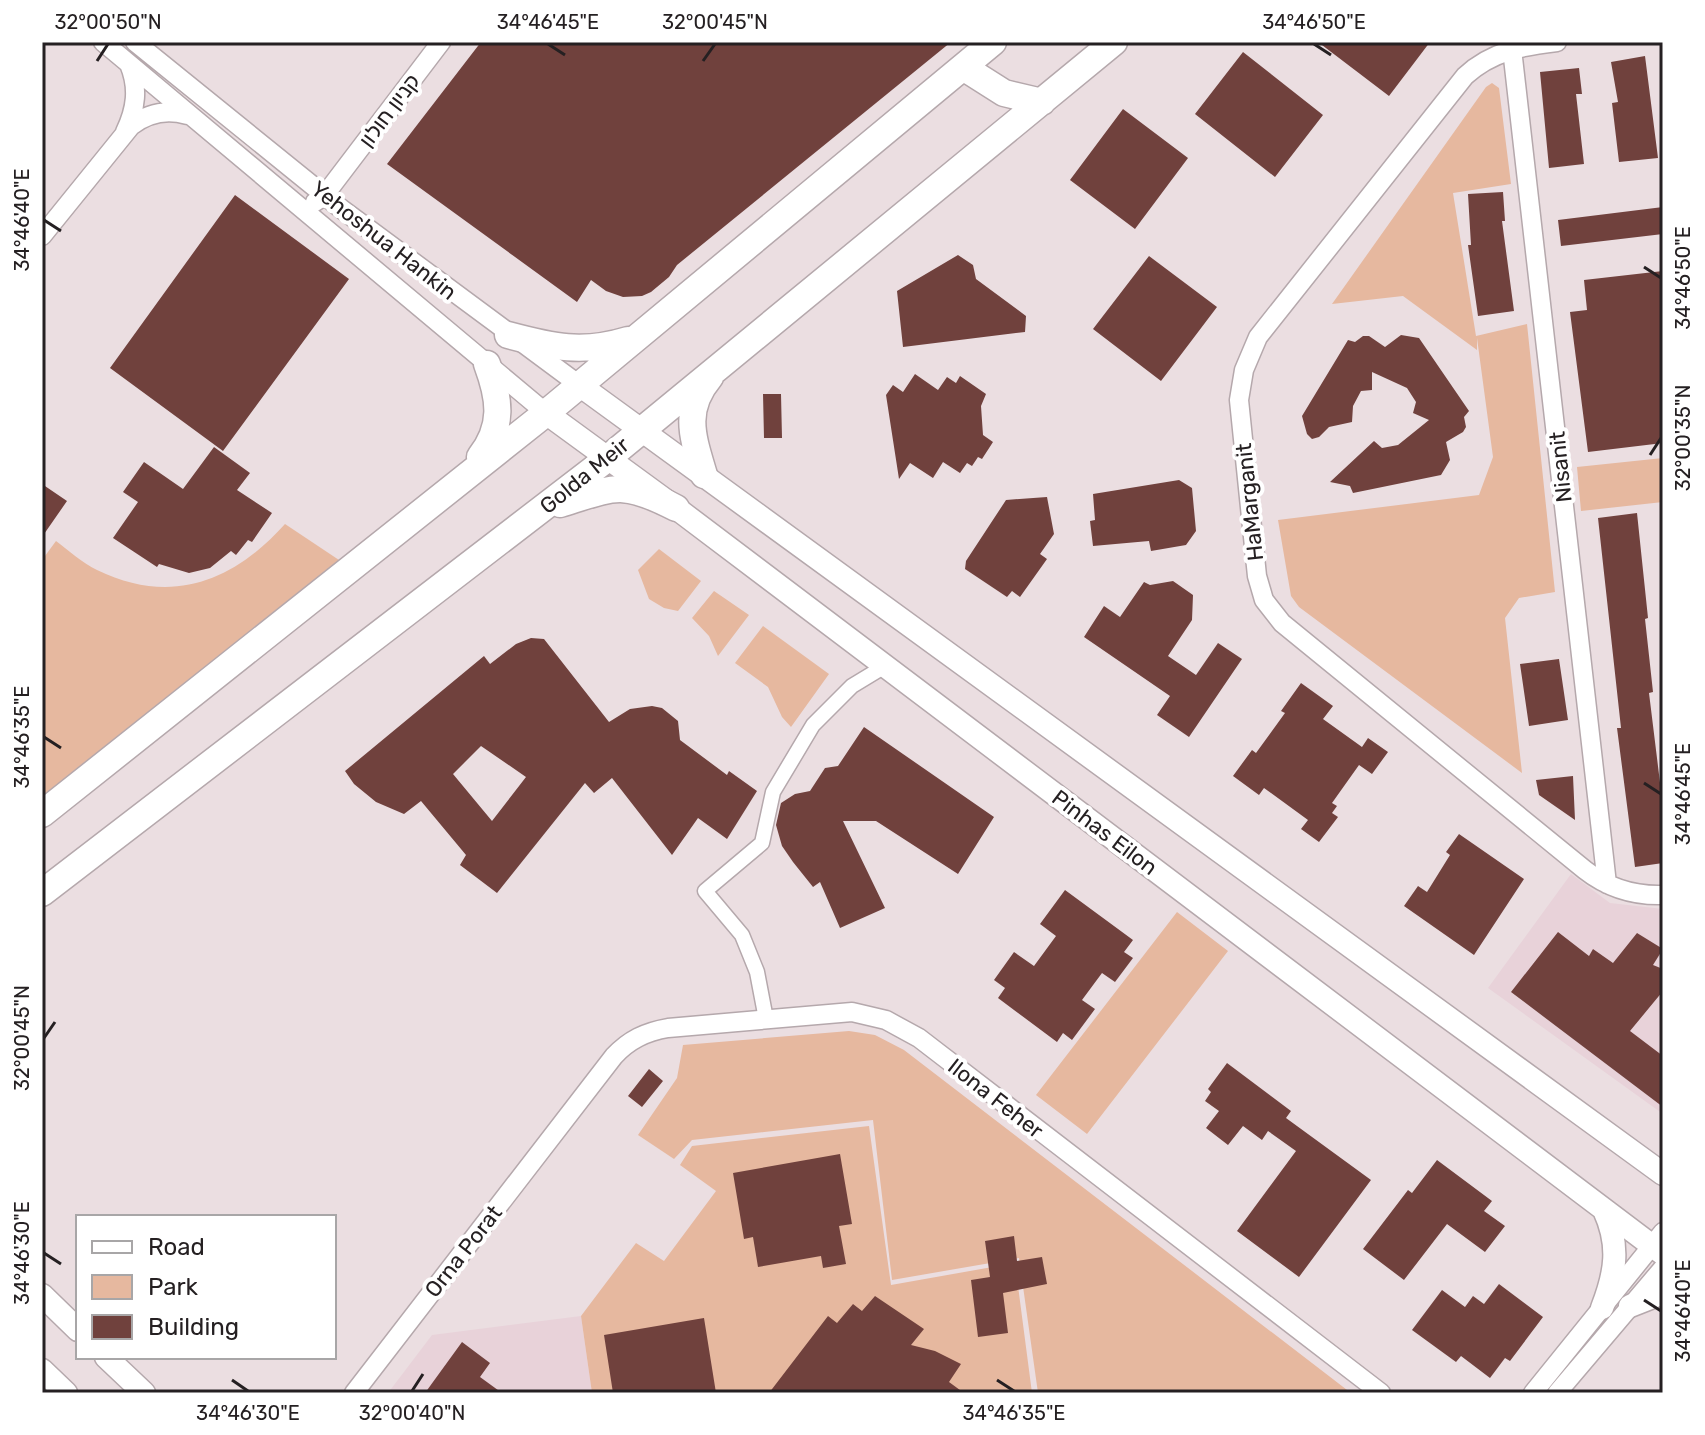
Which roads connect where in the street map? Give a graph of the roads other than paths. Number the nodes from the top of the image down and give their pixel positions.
1 (103, 42) edge
2 (135, 42) edge
3 (441, 42) edge
4 (993, 42) edge
5 (1114, 42) edge
6 (1557, 42) edge
7 (1512, 49) junction
8 (128, 62) junction
9 (963, 67) junction
10 (1042, 102) junction
11 (191, 117) junction
12 (124, 133) junction
13 (338, 178) junction
14 (309, 183) junction
15 (331, 202) junction
16 (294, 203) junction
17 (42, 236) edge
18 (508, 335) junction
19 (635, 338) junction
20 (722, 362) junction
21 (487, 364) junction
22 (578, 384) junction
23 (546, 413) junction
24 (641, 429) junction
25 (608, 458) junction
26 (704, 475) junction
27 (455, 483) junction
28 (676, 508) junction
29 (521, 525) junction
30 (885, 666) junction
31 (42, 814) edge
32 (1607, 884) junction
33 (42, 893) edge
34 (1663, 895) edge
35 (766, 1019) junction
36 (573, 1109) joint
37 (1638, 1155) junction
38 (1663, 1163) edge
39 (1663, 1174) edge
40 (1603, 1209) junction
41 (1659, 1244) edge
42 (1663, 1268) edge
43 (1663, 1293) edge
44 (42, 1295) edge
45 (1630, 1306) junction
46 (1602, 1308) junction
47 (76, 1328) edge
48 (108, 1359) edge
49 (42, 1370) edge
50 (66, 1393) edge
51 (144, 1393) edge
52 (354, 1393) edge
53 (1381, 1393) edge
54 (1533, 1393) edge
55 (1557, 1393) edge

1 - 8 street, Yehoshua Hankin
2 - 14 street, Yehoshua Hankin
3 - 13 street, קניון חולון
4 - 9 main road
5 - 10 main road, Golda Meir
6 - 7 street, HaMarganit
7 - 32 street, Nisanit
7 - 32 street, HaMarganit
8 - 11 street, Yehoshua Hankin
8 - 12 street
9 - 10 main road
9 - 19 main road
10 - 20 main road, Golda Meir
11 - 12 street
11 - 16 street, Yehoshua Hankin
12 - 17 street
13 - 14 street
13 - 15 street, קניון חולון
14 - 15 street, Yehoshua Hankin
15 - 16 street
15 - 18 street, Yehoshua Hankin
16 - 21 street, Yehoshua Hankin
18 - 19 main road
18 - 22 street, Yehoshua Hankin
19 - 22 main road
20 - 24 main road, Golda Meir
20 - 26 main road
21 - 23 street, Yehoshua Hankin
21 - 27 main road
22 - 23 main road
22 - 24 street, Yehoshua Hankin
23 - 25 street, Pinhas Eilon
23 - 27 main road
24 - 25 main road, Golda Meir
24 - 26 street
25 - 28 street, Pinhas Eilon
25 - 29 main road, Golda Meir
26 - 37 street
27 - 31 main road
28 - 29 main road
28 - 30 street, Pinhas Eilon
29 - 33 main road, Golda Meir
30 - 35 street
30 - 40 street, Pinhas Eilon
32 - 34 street, HaMarganit
35 - 36 street, Ilona Feher
35 - 53 street, Ilona Feher
36 - 52 street, Orna Porat
37 - 38 street
37 - 39 street
40 - 41 street, Pinhas Eilon
40 - 46 street
41 - 46 street
42 - 45 street
43 - 45 street
44 - 47 street
45 - 55 street
46 - 54 street
48 - 51 street
49 - 50 street

